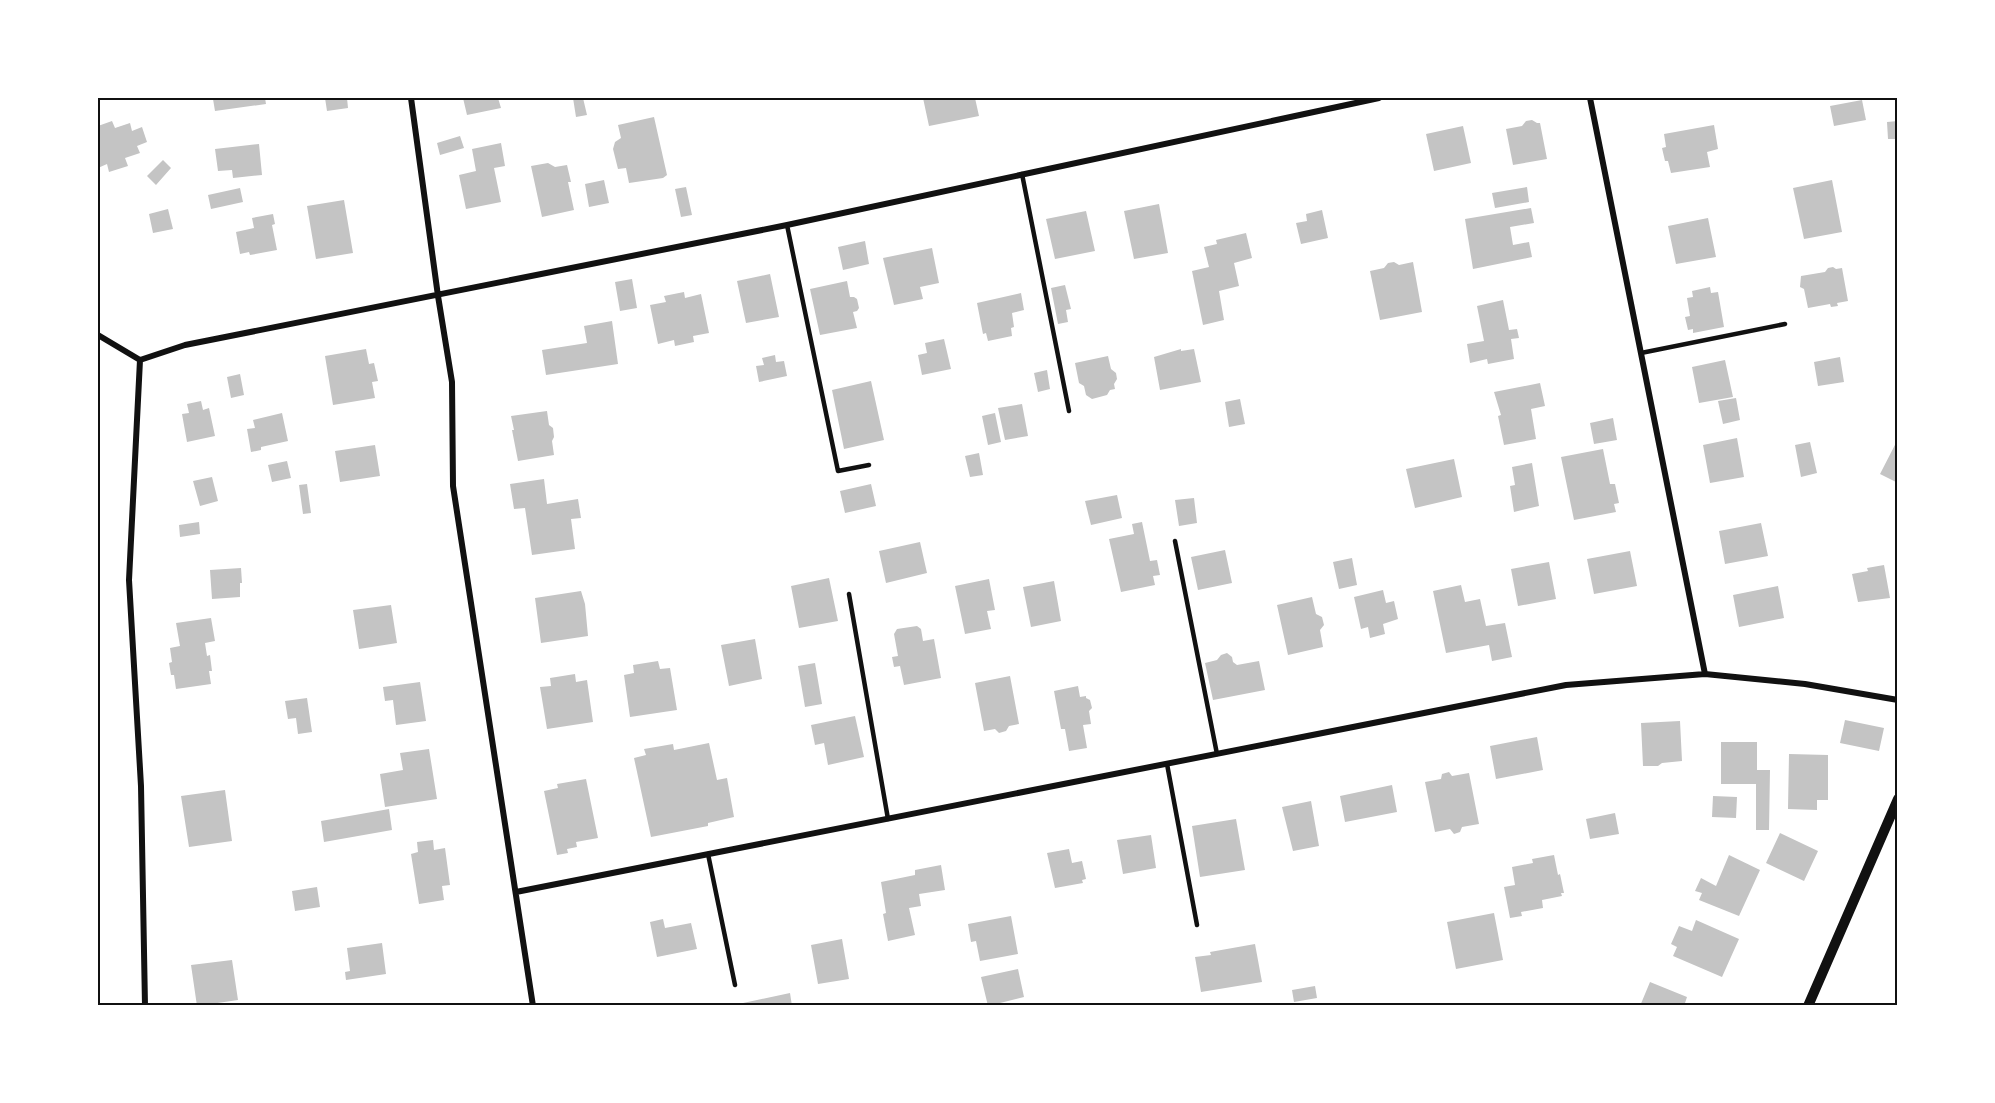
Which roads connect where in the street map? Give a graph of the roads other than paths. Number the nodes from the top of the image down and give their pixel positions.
1 (411, 98) edge
2 (1379, 98) edge
3 (1590, 98) edge
4 (1022, 174) junction
5 (788, 225) junction
6 (438, 296) junction
7 (1785, 324) dead end
8 (98, 335) edge
9 (1641, 352) junction
10 (140, 360) junction
11 (1069, 411) dead end
12 (869, 465) dead end
13 (1175, 540) dead end
14 (849, 594) dead end
15 (1705, 674) junction
16 (1898, 700) edge
17 (1217, 754) junction
18 (1167, 764) junction
19 (1898, 799) edge
20 (888, 819) junction
21 (708, 855) junction
22 (516, 892) junction
23 (1197, 925) dead end
24 (735, 985) dead end
25 (145, 1005) edge
26 (533, 1005) edge
27 (1808, 1005) edge

1 - 6 street
2 - 4 street
3 - 9 street
4 - 5 street
4 - 11 lane
5 - 6 street
5 - 12 lane
6 - 10 street
6 - 22 street
7 - 9 lane
8 - 10 street
9 - 15 street
10 - 25 street
13 - 17 lane
14 - 20 lane
15 - 16 street
15 - 17 street
17 - 18 street
18 - 20 street
18 - 23 lane
19 - 27 street
20 - 21 street
21 - 22 street
21 - 24 lane
22 - 26 street

